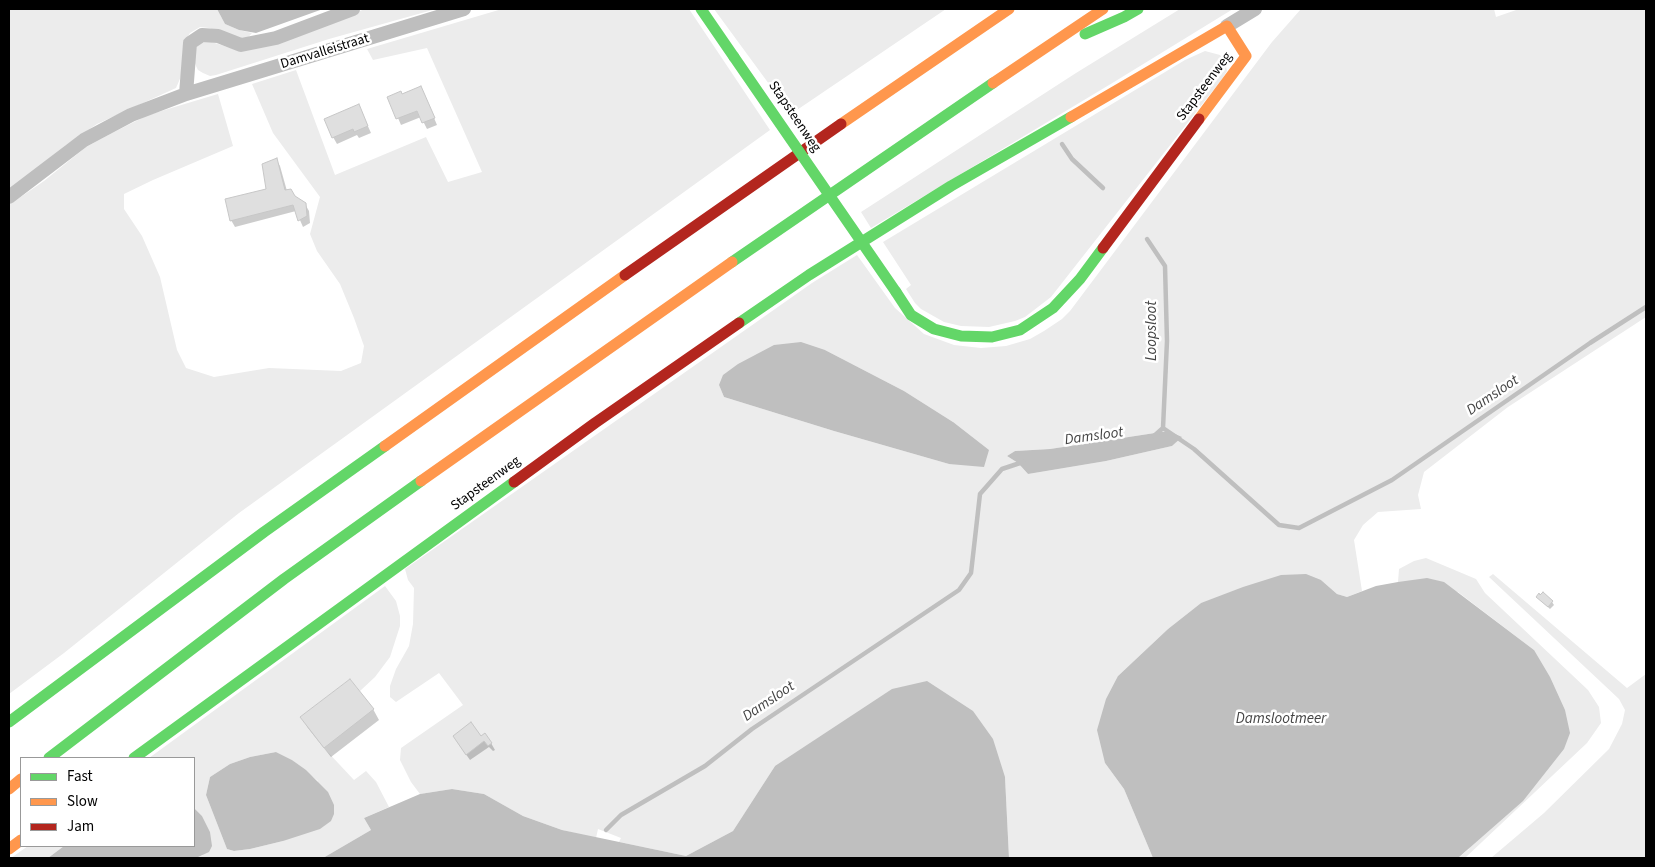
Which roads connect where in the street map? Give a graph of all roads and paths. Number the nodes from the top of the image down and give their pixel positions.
1 (353, 9) edge
2 (464, 9) edge
3 (701, 9) edge
4 (995, 9) edge
5 (1009, 9) edge
6 (1103, 9) edge
7 (1138, 9) edge
8 (1254, 9) edge
9 (1227, 26) junction
10 (975, 30) junction
11 (1021, 63) junction
12 (186, 94) junction
13 (9, 197) edge
14 (9, 722) edge
15 (50, 757) edge
16 (135, 757) edge
17 (20, 780) edge
18 (9, 789) edge
19 (20, 841) edge
20 (9, 849) edge

1 - 12 street, Damvalleistraat
2 - 12 street, Damvalleistraat
3 - 9 main road, Stapsteenweg, bridge
4 - 10 main road
5 - 10 main road
6 - 11 main road
7 - 11 main road
8 - 9 street
9 - 16 main road, Stapsteenweg
10 - 14 main road
11 - 15 main road
12 - 13 street, Damvalleistraat
17 - 18 main road
19 - 20 main road

